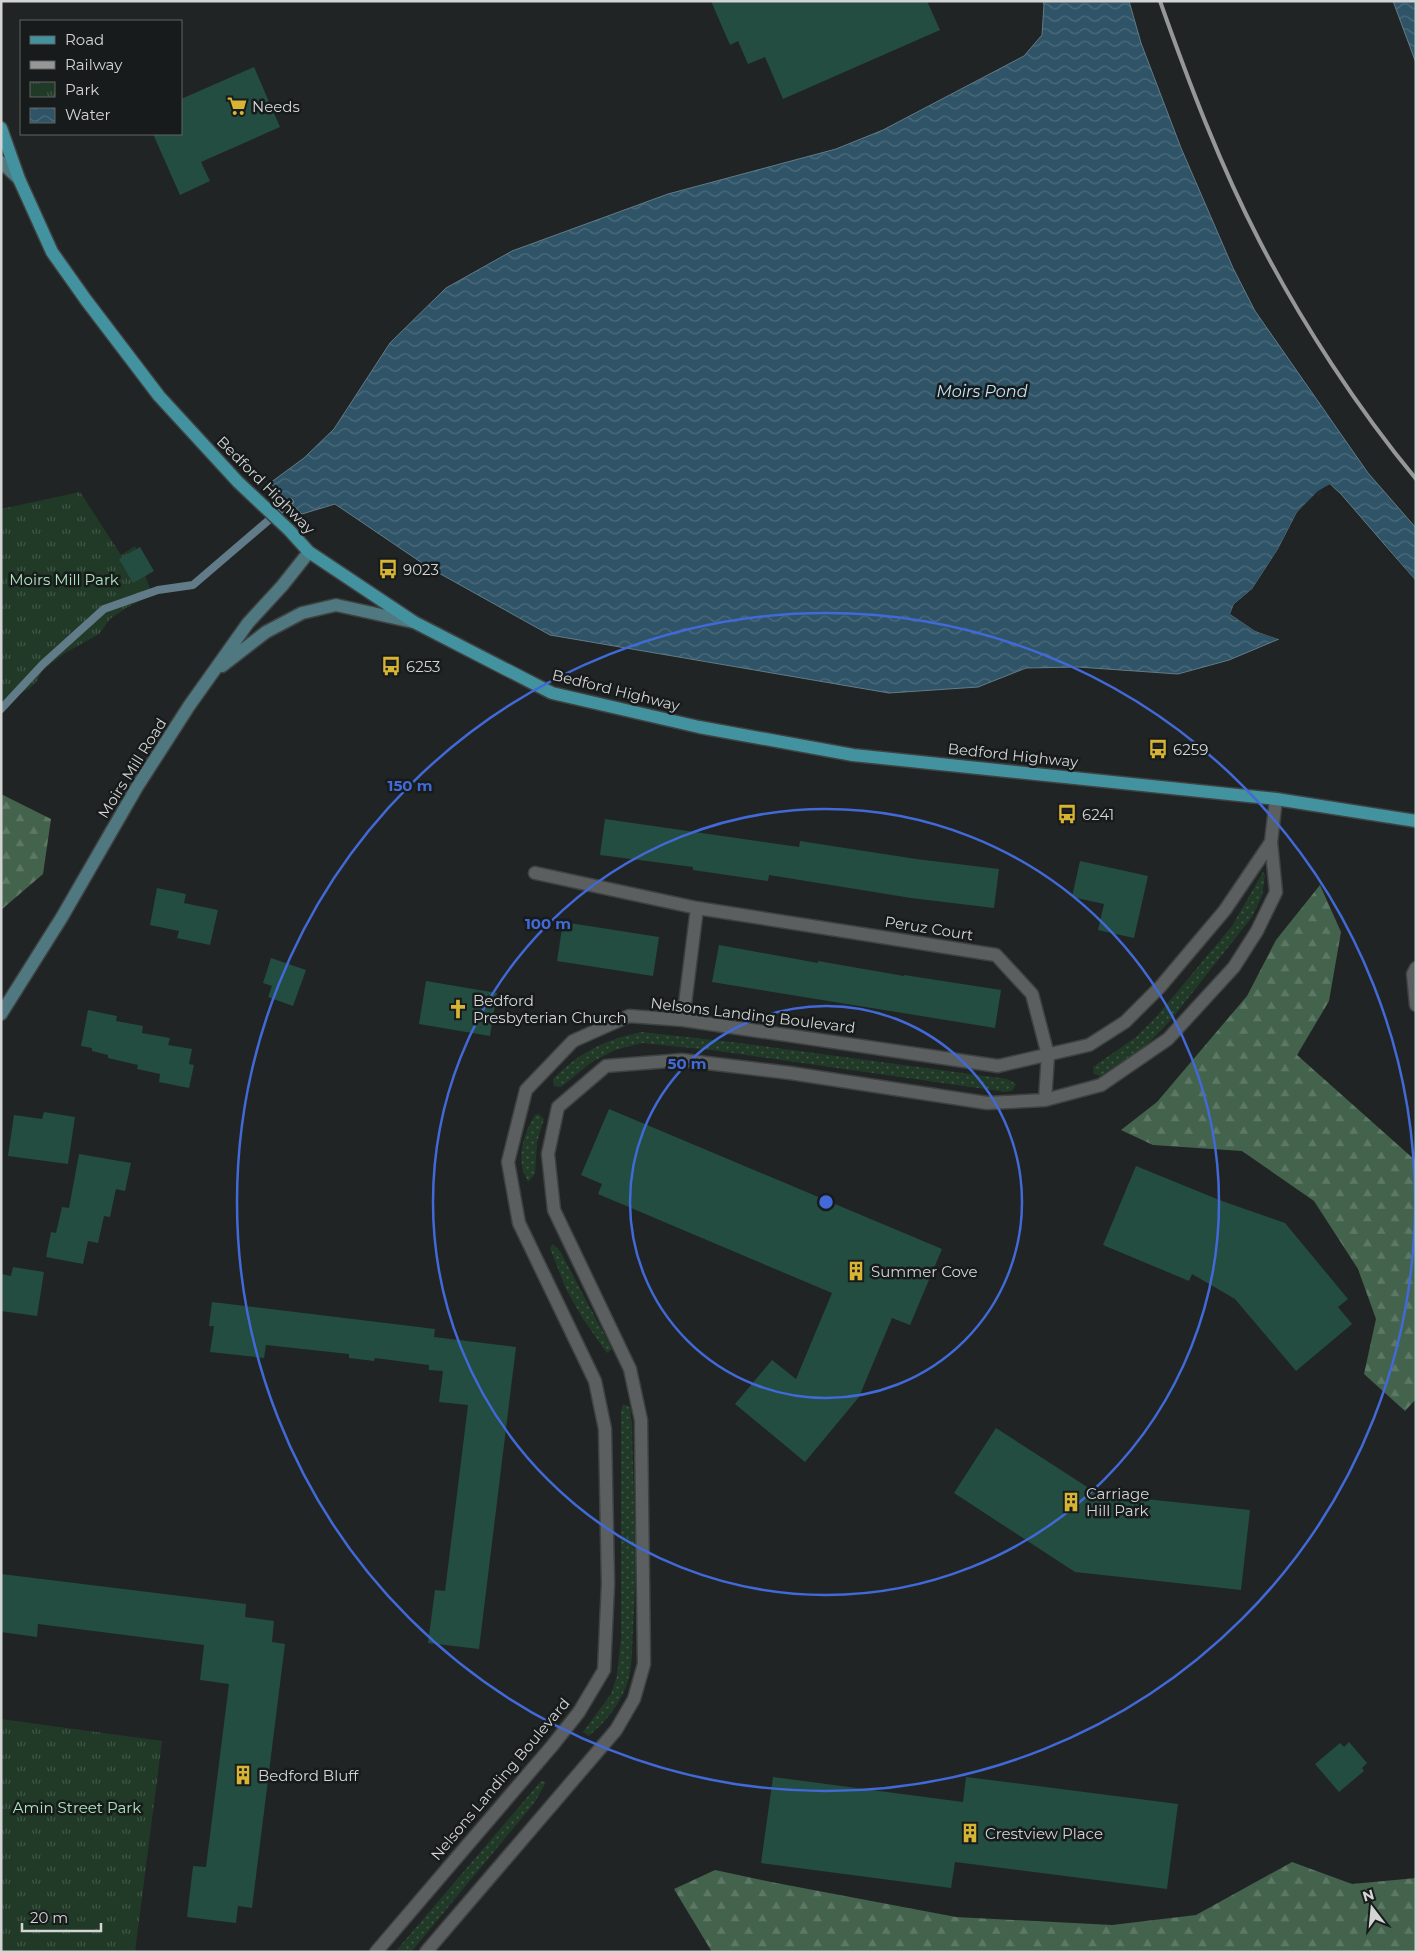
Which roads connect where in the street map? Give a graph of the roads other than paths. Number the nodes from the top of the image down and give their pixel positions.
1 (1, 128) edge
2 (1, 162) edge
3 (18, 179) junction
4 (310, 552) junction
5 (414, 622) junction
6 (211, 675) junction
7 (1276, 799) junction
8 (1416, 821) edge
9 (1271, 842) junction
10 (535, 873) dead end
11 (697, 908) junction
12 (1416, 968) edge
13 (1416, 1006) edge
14 (1, 1014) edge
15 (684, 1020) junction
16 (1048, 1055) junction
17 (1045, 1100) junction
18 (376, 1952) edge
19 (426, 1952) edge

1 - 3 main road, Bedford Highway
2 - 3 street
3 - 4 main road, Bedford Highway
4 - 5 main road, Bedford Highway
4 - 6 street, Moirs Mill Road
5 - 6 street
5 - 7 main road, Bedford Highway
6 - 14 street, Moirs Mill Road
7 - 8 main road, Bedford Highway
7 - 9 street, Nelsons Landing Boulevard
9 - 16 street, Nelsons Landing Boulevard
9 - 17 street, Nelsons Landing Boulevard
10 - 11 street, Peruz Court
11 - 15 street
11 - 16 street, Peruz Court
12 - 13 street
15 - 16 street, Nelsons Landing Boulevard
15 - 18 street, Nelsons Landing Boulevard
16 - 17 street, Peruz Court
17 - 19 street, Nelsons Landing Boulevard

